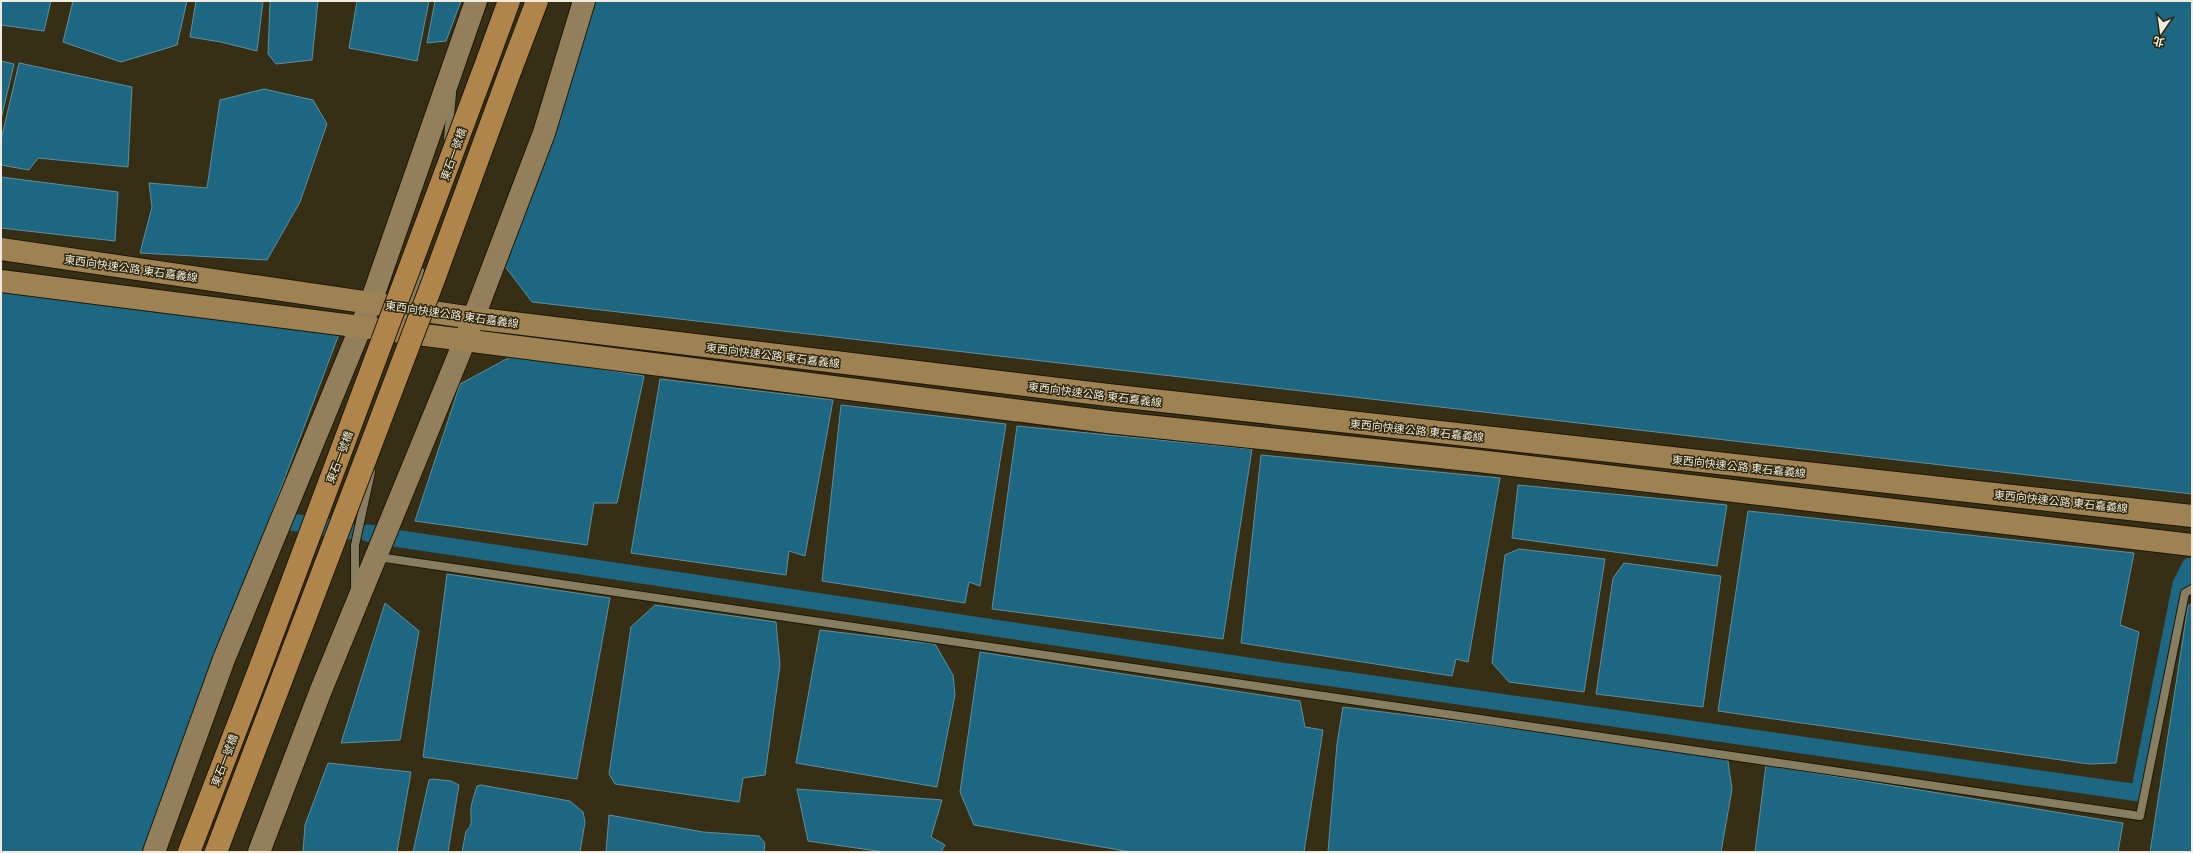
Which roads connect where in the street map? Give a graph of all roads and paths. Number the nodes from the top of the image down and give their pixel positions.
1 (476, 1) edge
2 (509, 1) edge
3 (537, 1) edge
4 (584, 1) edge
5 (454, 61) junction
6 (428, 246) dead end
7 (1, 249) edge
8 (424, 260) dead end
9 (1, 281) edge
10 (371, 302) junction
11 (407, 308) junction
12 (473, 318) junction
13 (361, 327) junction
14 (410, 333) junction
15 (465, 340) junction
16 (2188, 515) edge
17 (2187, 544) edge
18 (376, 557) junction
19 (2192, 589) edge
20 (355, 607) junction
21 (154, 852) edge
22 (189, 852) edge
23 (216, 852) edge
24 (259, 852) edge

1 - 5 street
2 - 22 highway, 東石一號橋, bridge
3 - 23 highway, bridge
4 - 12 street
5 - 6 lane
5 - 10 street
7 - 10 main road, 東西向快速公路 東石嘉義線
8 - 11 lane
9 - 13 main road, 東西向快速公路 東石嘉義線
10 - 11 main road, 東西向快速公路 東石嘉義線
10 - 13 street
11 - 12 main road, 東西向快速公路 東石嘉義線
11 - 14 lane
12 - 15 street
12 - 16 main road, 東西向快速公路 東石嘉義線
13 - 14 main road, 東西向快速公路 東石嘉義線
13 - 21 street
14 - 15 main road, 東西向快速公路 東石嘉義線
14 - 20 lane
15 - 17 main road, 東西向快速公路 東石嘉義線
15 - 18 street
16 - 17 main road
18 - 19 lane
18 - 20 street
20 - 24 street

